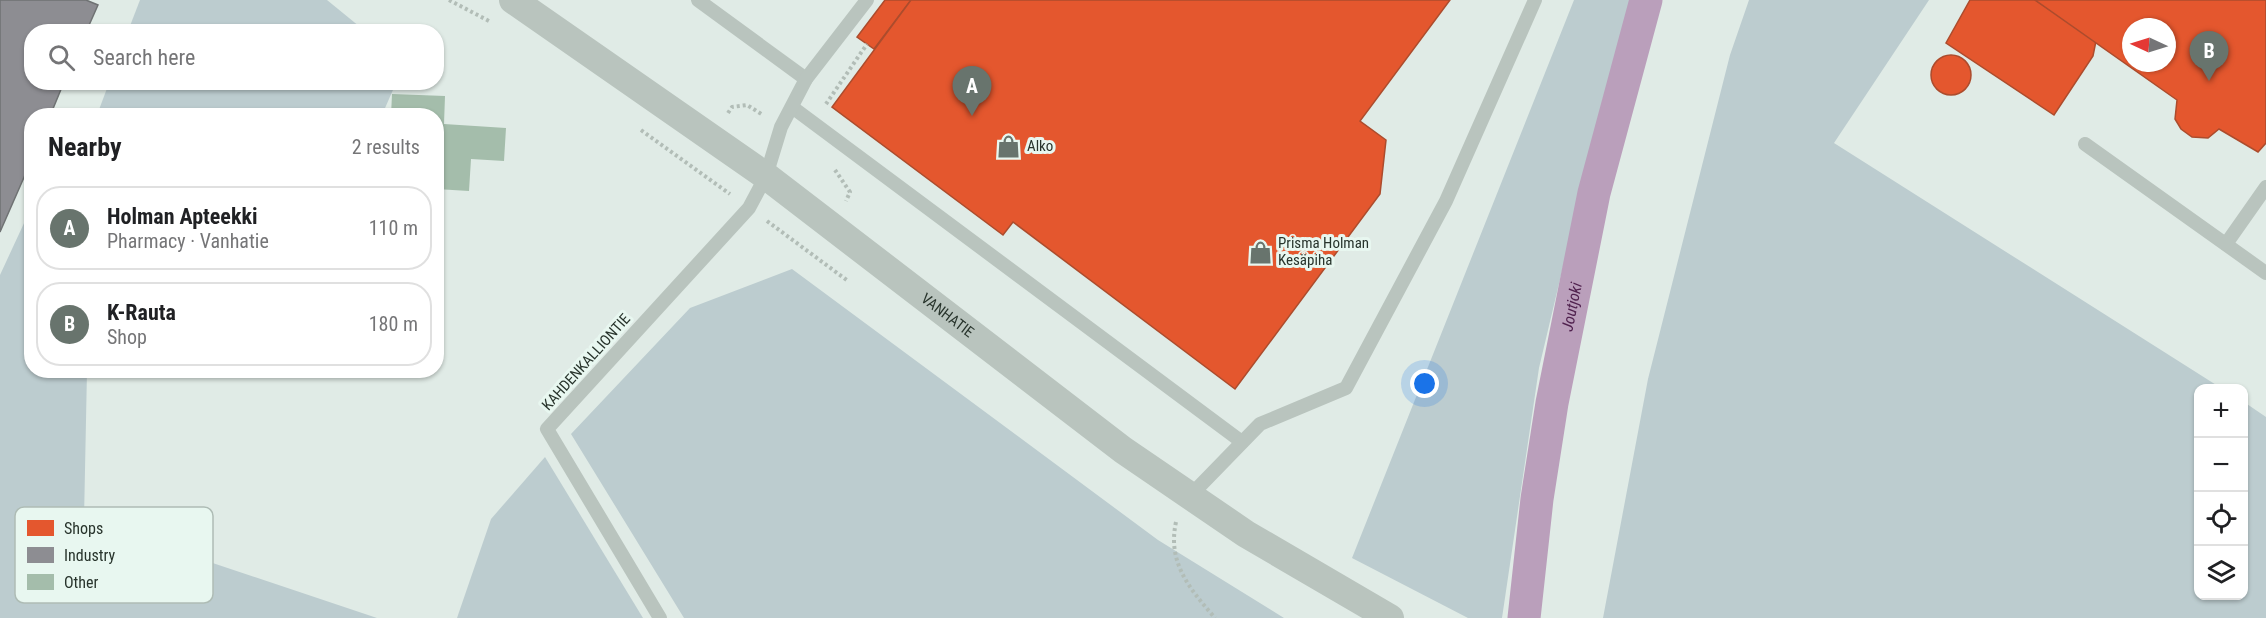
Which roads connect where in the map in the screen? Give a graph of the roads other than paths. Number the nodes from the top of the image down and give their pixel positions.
1 (513, 0) edge
2 (698, 0) edge
3 (867, 0) edge
4 (1535, 0) edge
5 (806, 79) junction
6 (792, 107) junction
7 (2085, 144) dead end
8 (766, 176) junction
9 (2266, 187) edge
10 (2226, 244) junction
11 (2266, 273) edge
12 (1242, 441) junction
13 (1191, 495) junction
14 (660, 618) edge
15 (1390, 618) edge

1 - 8 street, VANHATIE
2 - 5 lane
3 - 5 lane
4 - 12 lane
5 - 6 lane
6 - 8 lane
6 - 12 lane
7 - 10 lane
8 - 13 street, VANHATIE
8 - 14 lane, KAHDENKALLIONTIE
9 - 10 lane
10 - 11 lane
12 - 13 lane
13 - 15 street, VANHATIE

